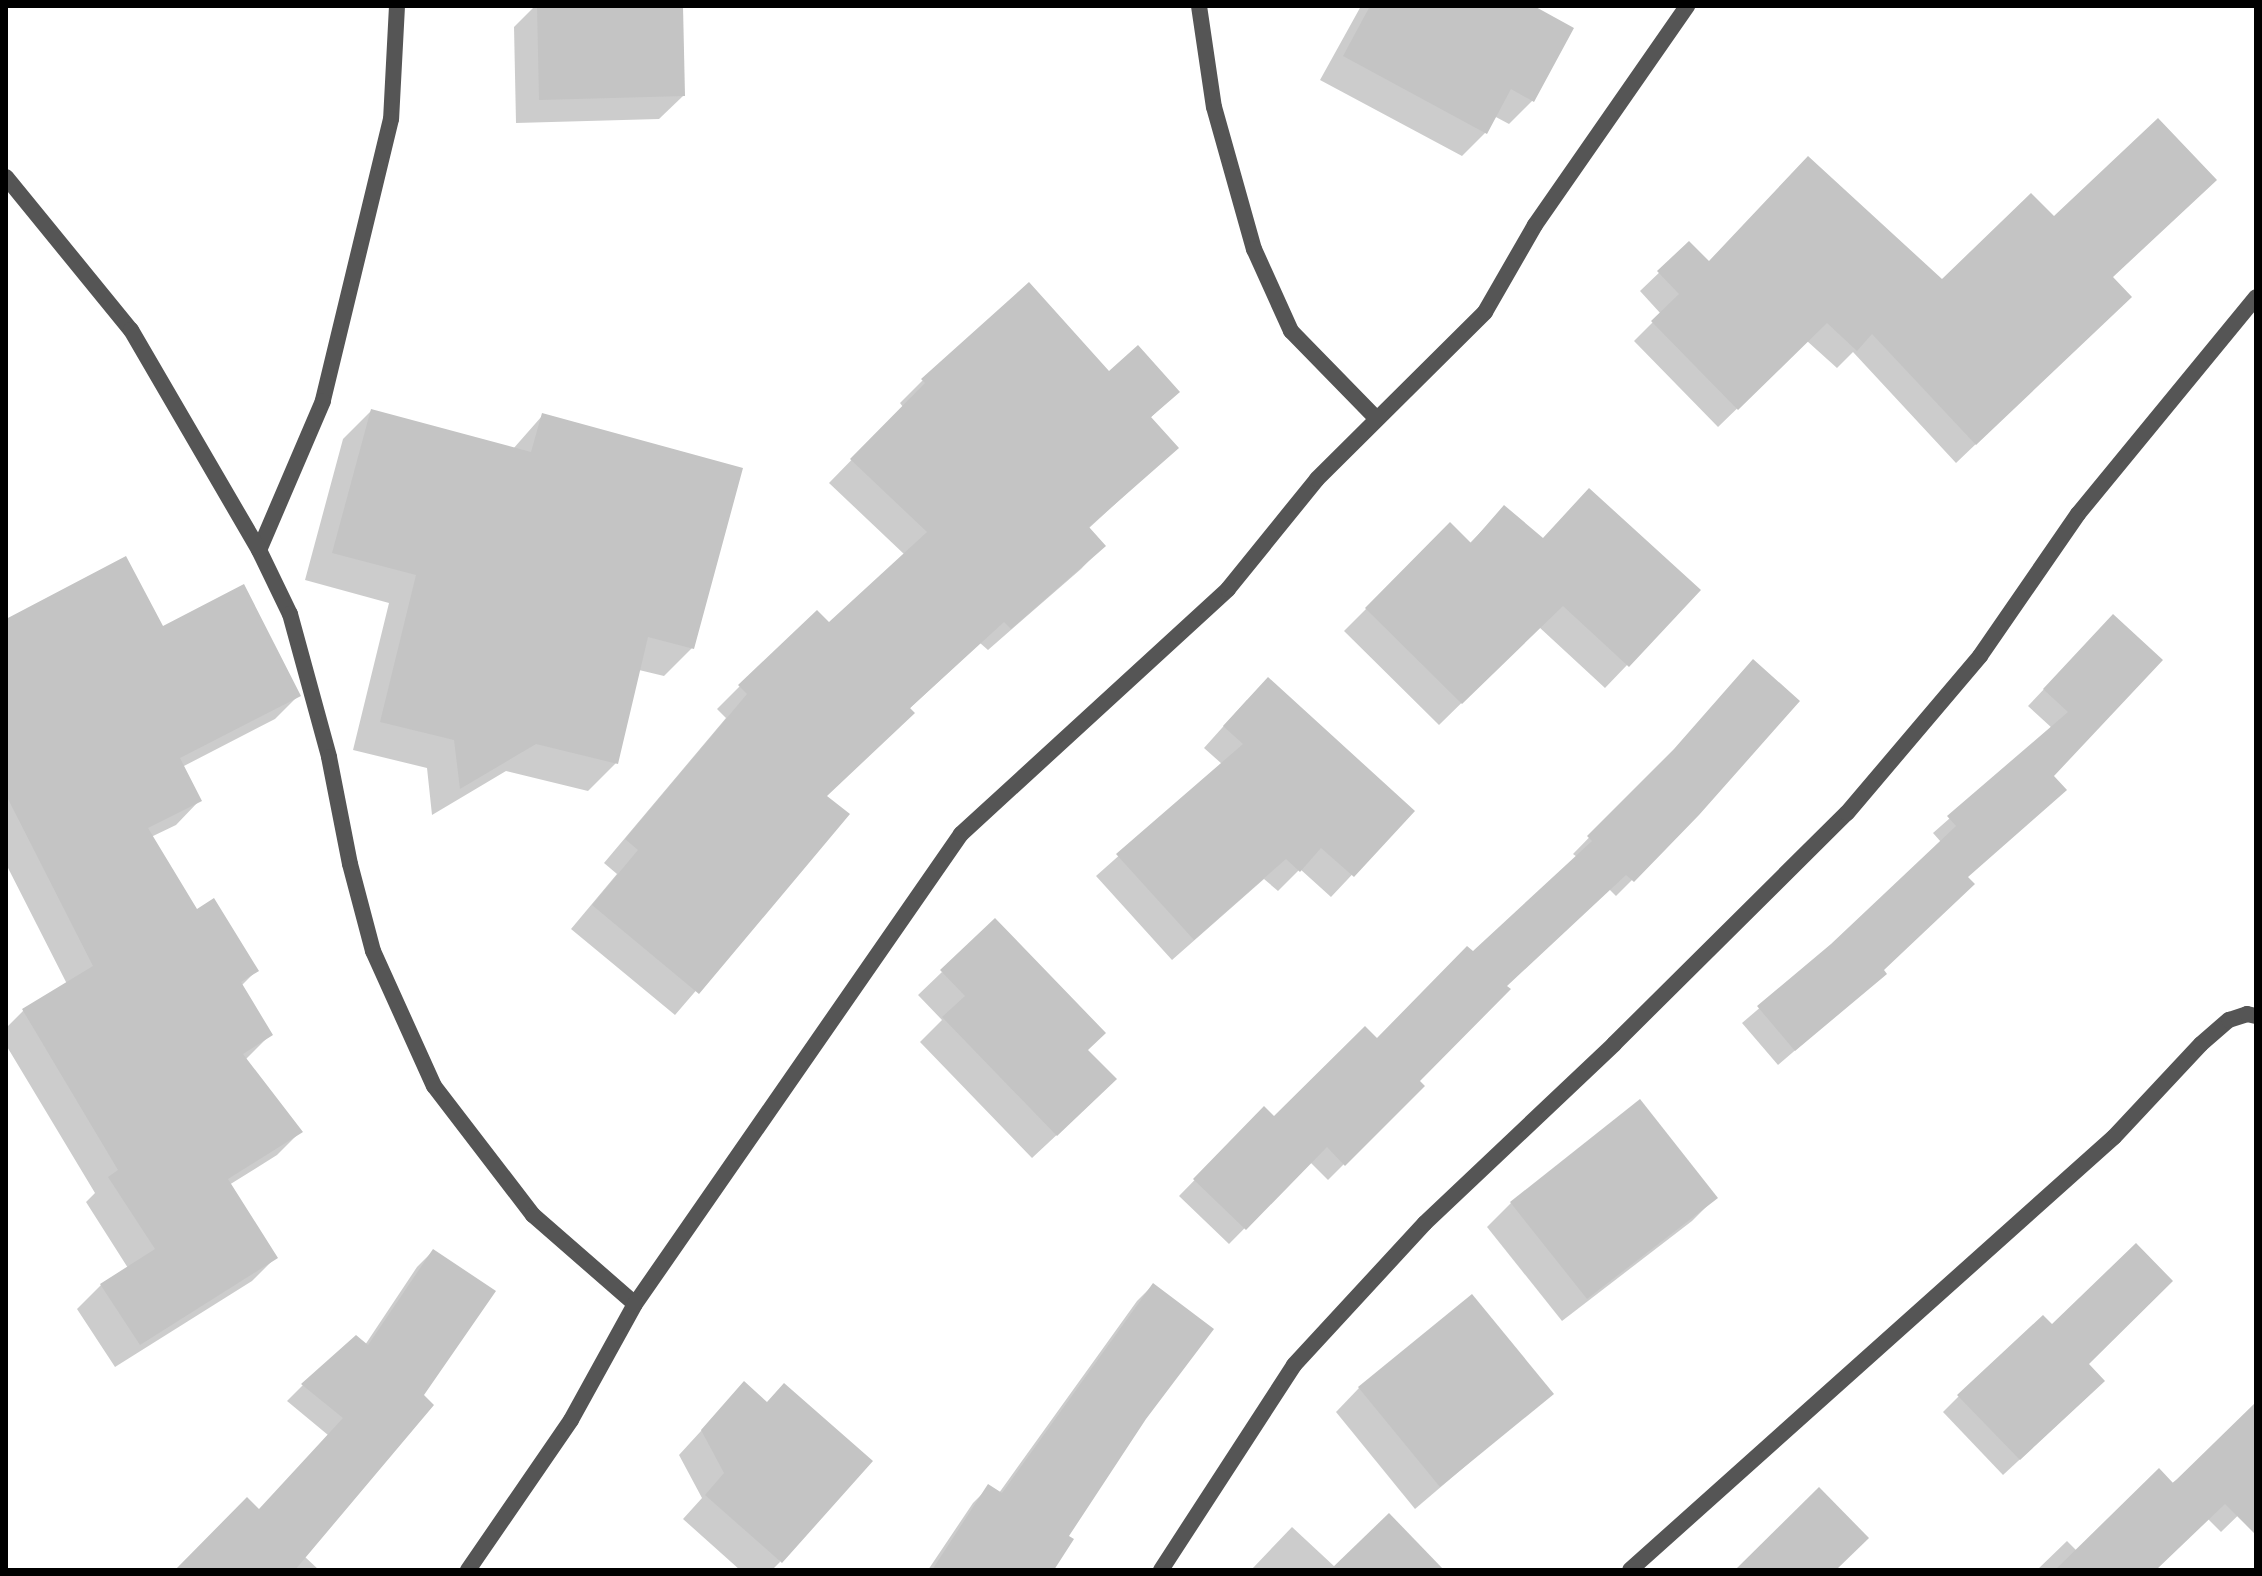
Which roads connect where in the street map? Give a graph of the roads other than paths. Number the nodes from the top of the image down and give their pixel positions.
1 (397, 6) edge
2 (1199, 6) edge
3 (1687, 6) edge
4 (6, 177) edge
5 (2256, 297) edge
6 (1377, 419) junction
7 (259, 550) junction
8 (2256, 1016) edge
9 (635, 1304) junction
10 (468, 1570) edge
11 (1161, 1570) edge
12 (1630, 1570) edge

1 - 7 street
2 - 6 street
3 - 6 street
4 - 7 street
5 - 11 street
6 - 9 street
7 - 9 street
8 - 12 street
9 - 10 street

